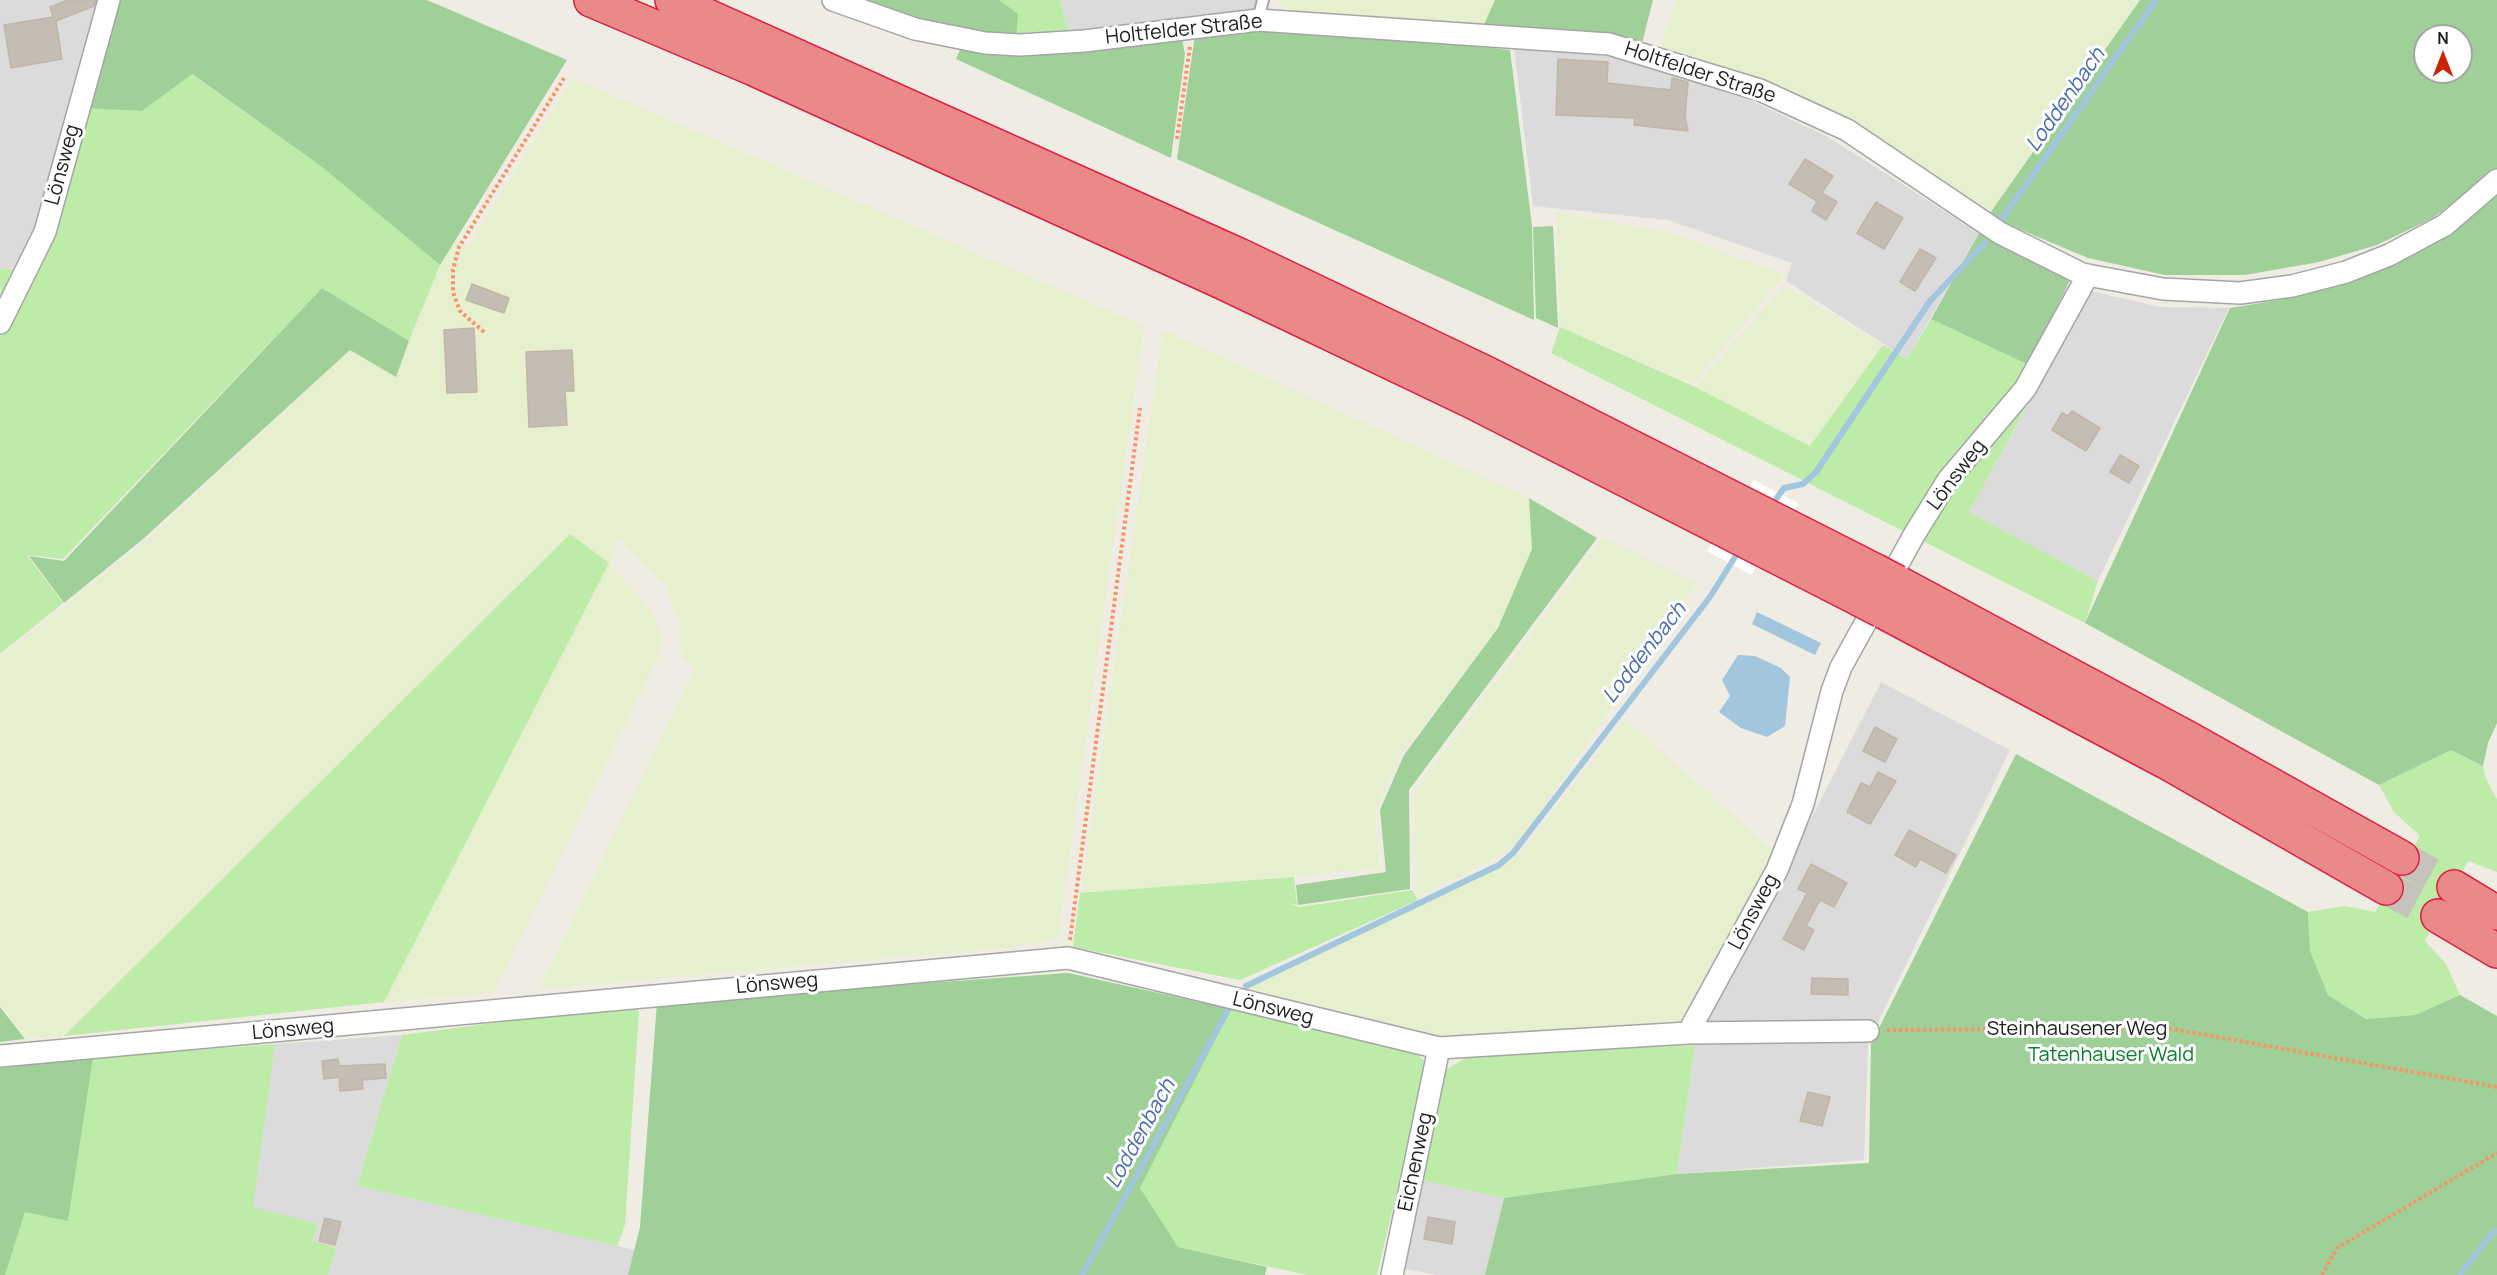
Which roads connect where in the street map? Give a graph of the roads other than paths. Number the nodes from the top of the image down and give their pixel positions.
1 (109, 0) edge
2 (591, 0) edge
3 (672, 0) edge
4 (833, 0) edge
5 (1261, 10) edge
6 (2497, 180) edge
7 (2088, 275) junction
8 (0, 323) edge
9 (1731, 514) junction
10 (1776, 538) junction
11 (2402, 858) tunnel mouth
12 (2454, 887) tunnel mouth
13 (2386, 888) tunnel mouth
14 (2497, 913) edge
15 (2438, 916) tunnel mouth
16 (2497, 951) edge
17 (1868, 1031) road end
18 (1688, 1034) junction
19 (1439, 1048) junction
20 (0, 1056) edge
21 (1392, 1275) edge

1 - 8 street, Lönsweg
2 - 9 highway
3 - 9 highway
4 - 5 street, Holtfelder Straße
5 - 7 street, Holtfelder Straße
6 - 7 street, Holtfelder Straße
7 - 18 street, Lönsweg
9 - 10 highway
10 - 11 highway
10 - 13 highway
12 - 14 highway
15 - 16 highway
17 - 18 street
18 - 19 street, Lönsweg
19 - 20 street, Lönsweg
19 - 21 street, Eichenweg

